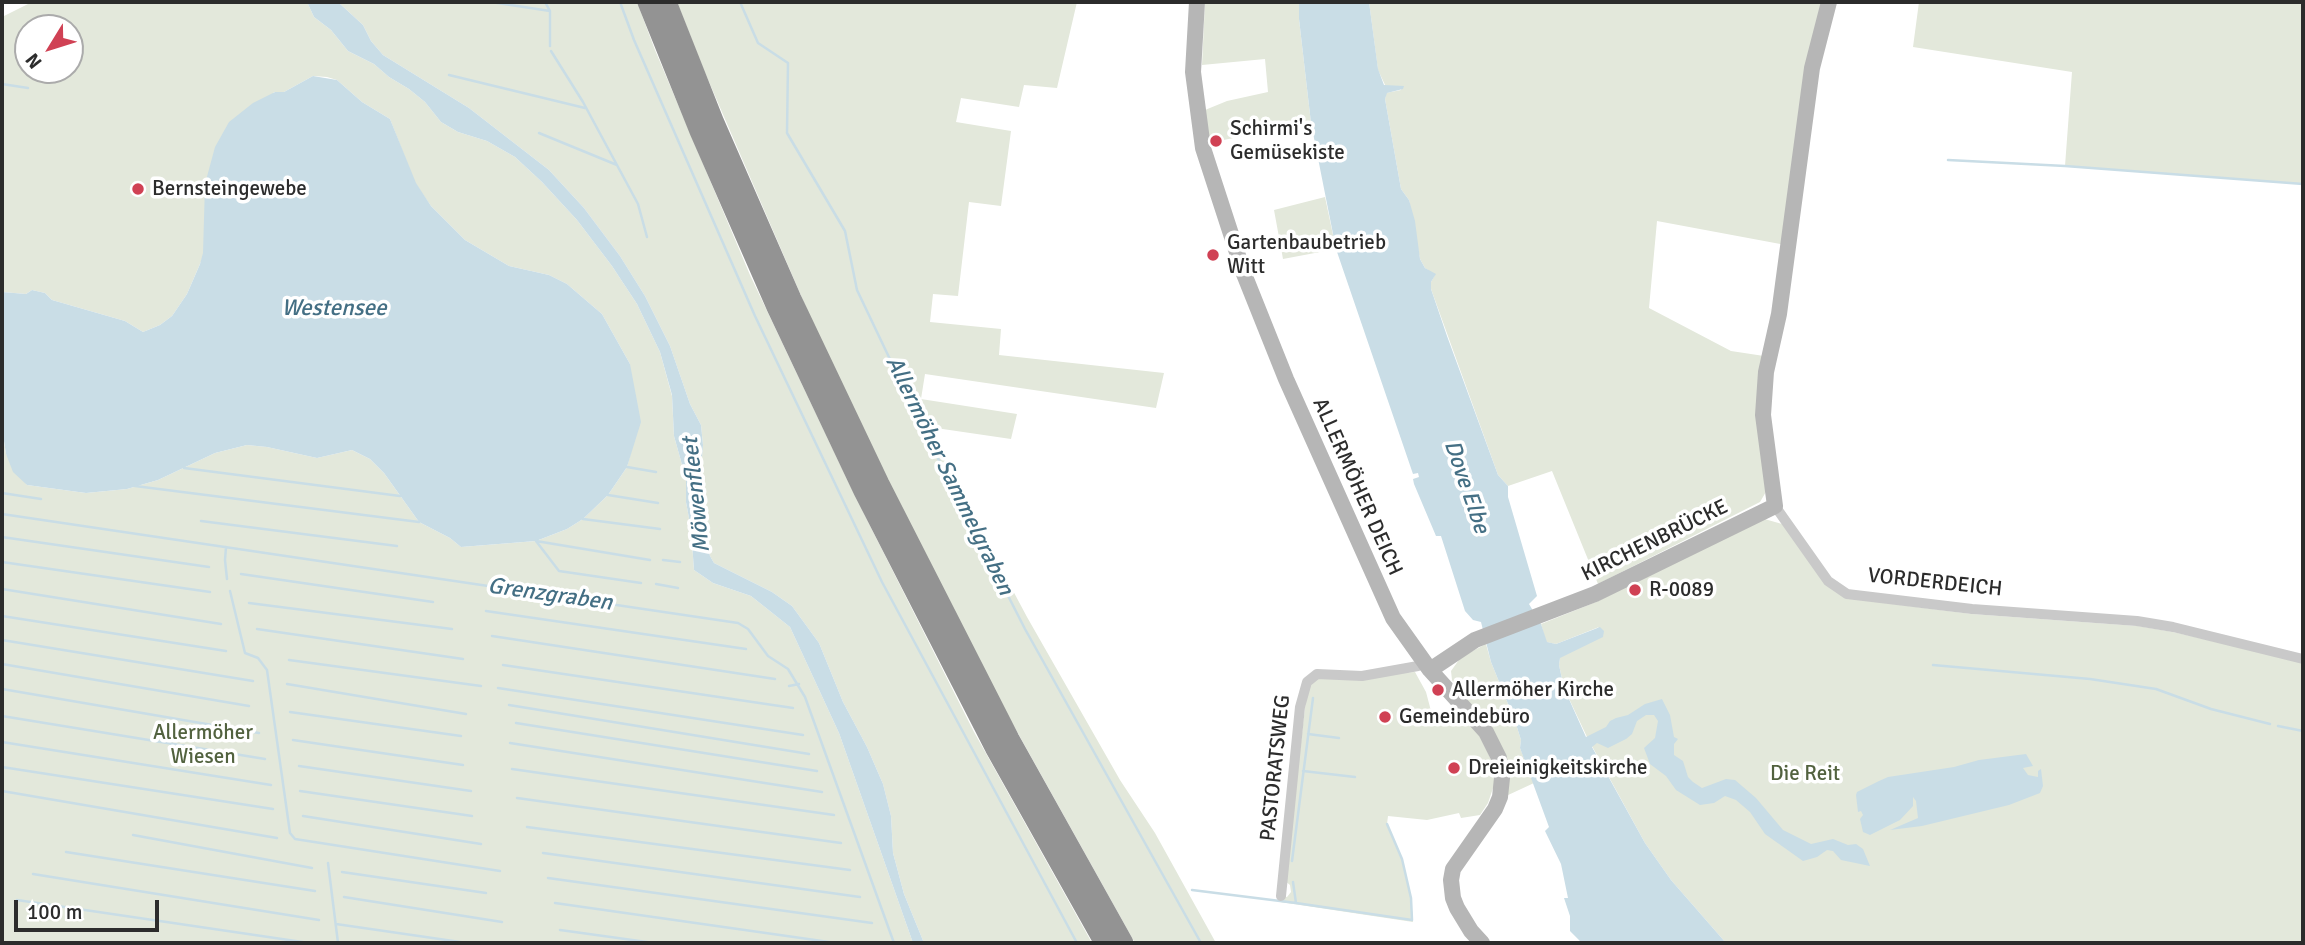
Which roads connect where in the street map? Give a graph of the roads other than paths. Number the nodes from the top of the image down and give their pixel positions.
1 (649, 2) edge
2 (666, 2) edge
3 (1196, 2) edge
4 (1829, 2) edge
5 (1775, 506) junction
6 (2303, 659) edge
7 (1427, 666) junction
8 (1281, 897) dead end
9 (1105, 943) edge
10 (1123, 943) edge
11 (1482, 943) edge

1 - 9 highway
2 - 10 highway
3 - 7 street, ALLERMÖHER DEICH
4 - 5 street, VORDERDEICH
5 - 6 street, VORDERDEICH
5 - 7 street, KIRCHENBRÜCKE
7 - 8 street, PASTORATSWEG
7 - 11 street, ALLERMÖHER DEICH

